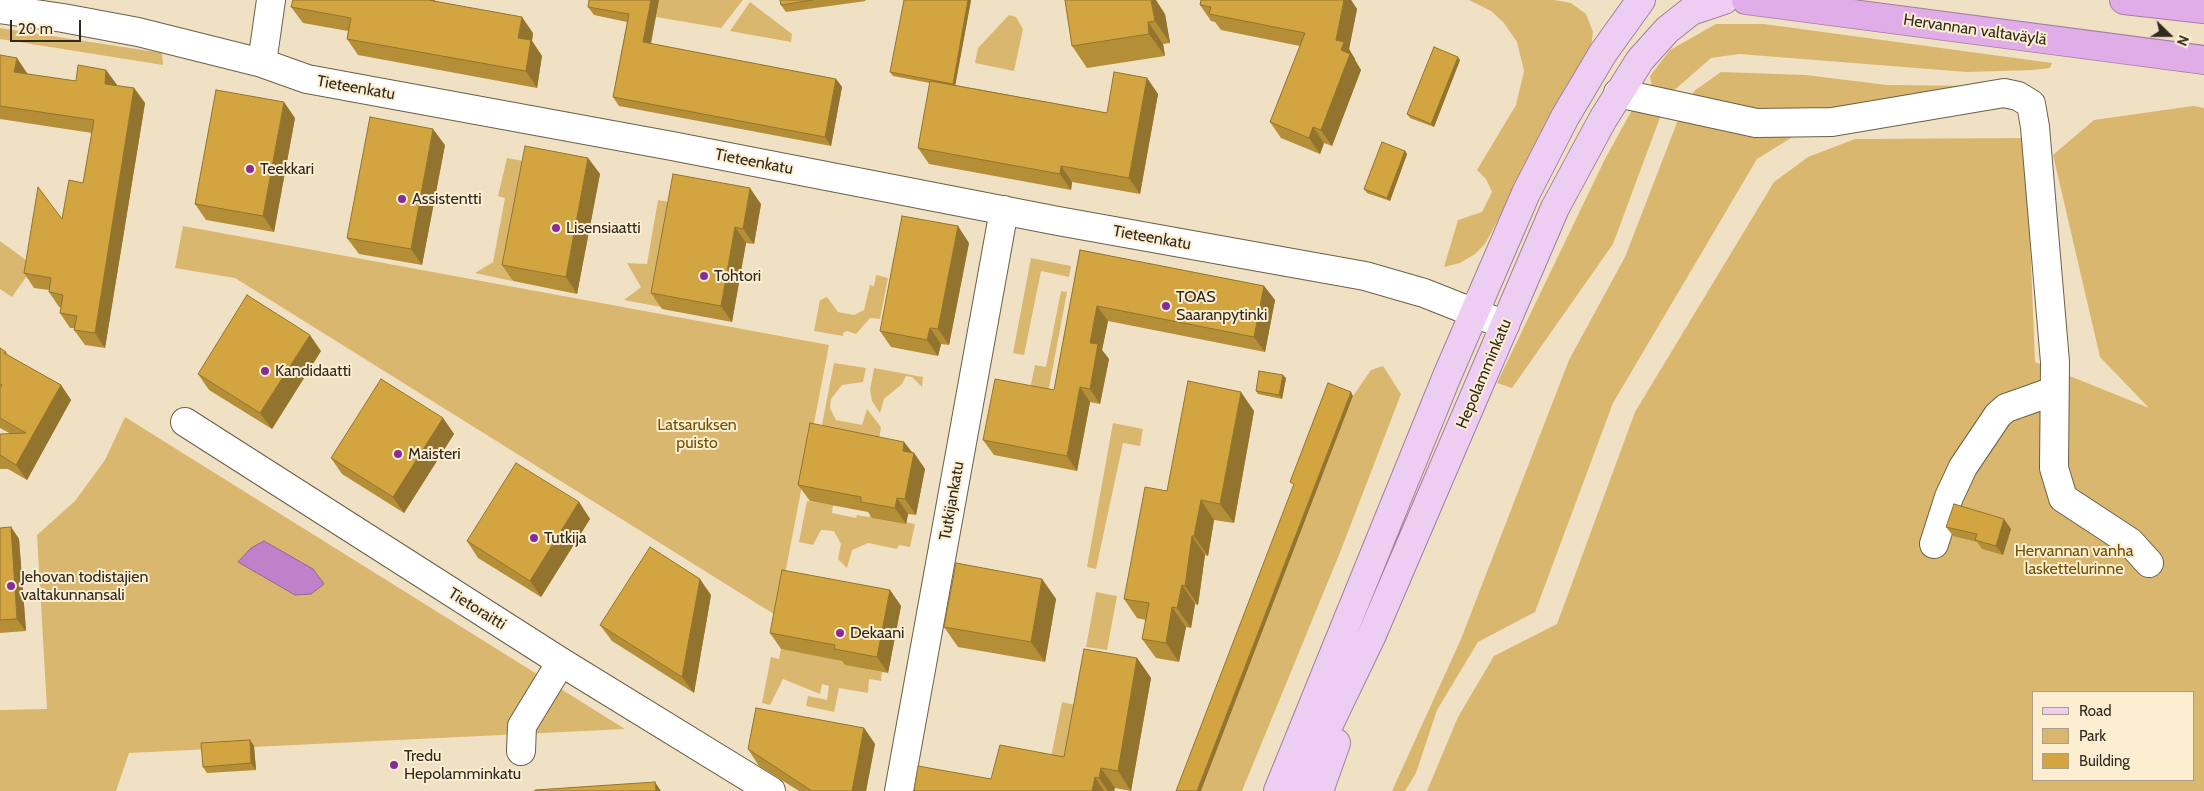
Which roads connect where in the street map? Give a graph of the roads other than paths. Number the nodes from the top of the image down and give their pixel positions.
1 (271, 0) edge
2 (1641, 0) edge
3 (1724, 0) edge
4 (1746, 0) edge
5 (2137, 2) edge
6 (2204, 8) edge
7 (0, 9) edge
8 (65, 9) edge
9 (2204, 60) edge
10 (262, 64) junction
11 (1618, 93) junction
12 (1004, 210) junction
13 (1473, 313) junction
14 (1505, 325) junction
15 (2054, 391) junction
16 (185, 422) dead end
17 (1934, 544) dead end
18 (2149, 563) dead end
19 (1371, 637) junction
20 (561, 662) junction
21 (522, 750) dead end
22 (771, 791) edge
23 (899, 791) edge
24 (1278, 791) edge
25 (1297, 791) edge
26 (1319, 791) edge

1 - 10 street
2 - 13 main road, Hepolamminkatu
3 - 11 main road, Hepolamminkatu
4 - 9 highway, Hervannan valtaväylä
5 - 6 highway
7 - 8 street, Tieteenkatu
8 - 10 street, Tieteenkatu
10 - 12 street, Tieteenkatu
11 - 14 main road, Hepolamminkatu
11 - 15 street
12 - 13 street, Tieteenkatu
12 - 23 street, Tutkijankatu
13 - 14 street, Tieteenkatu
13 - 24 main road, Hepolamminkatu
14 - 19 main road, Hepolamminkatu
15 - 17 street
15 - 18 street
16 - 20 street, Tietoraitti
19 - 25 main road, Hepolamminkatu
19 - 26 main road
20 - 21 street
20 - 22 street, Tietoraitti

